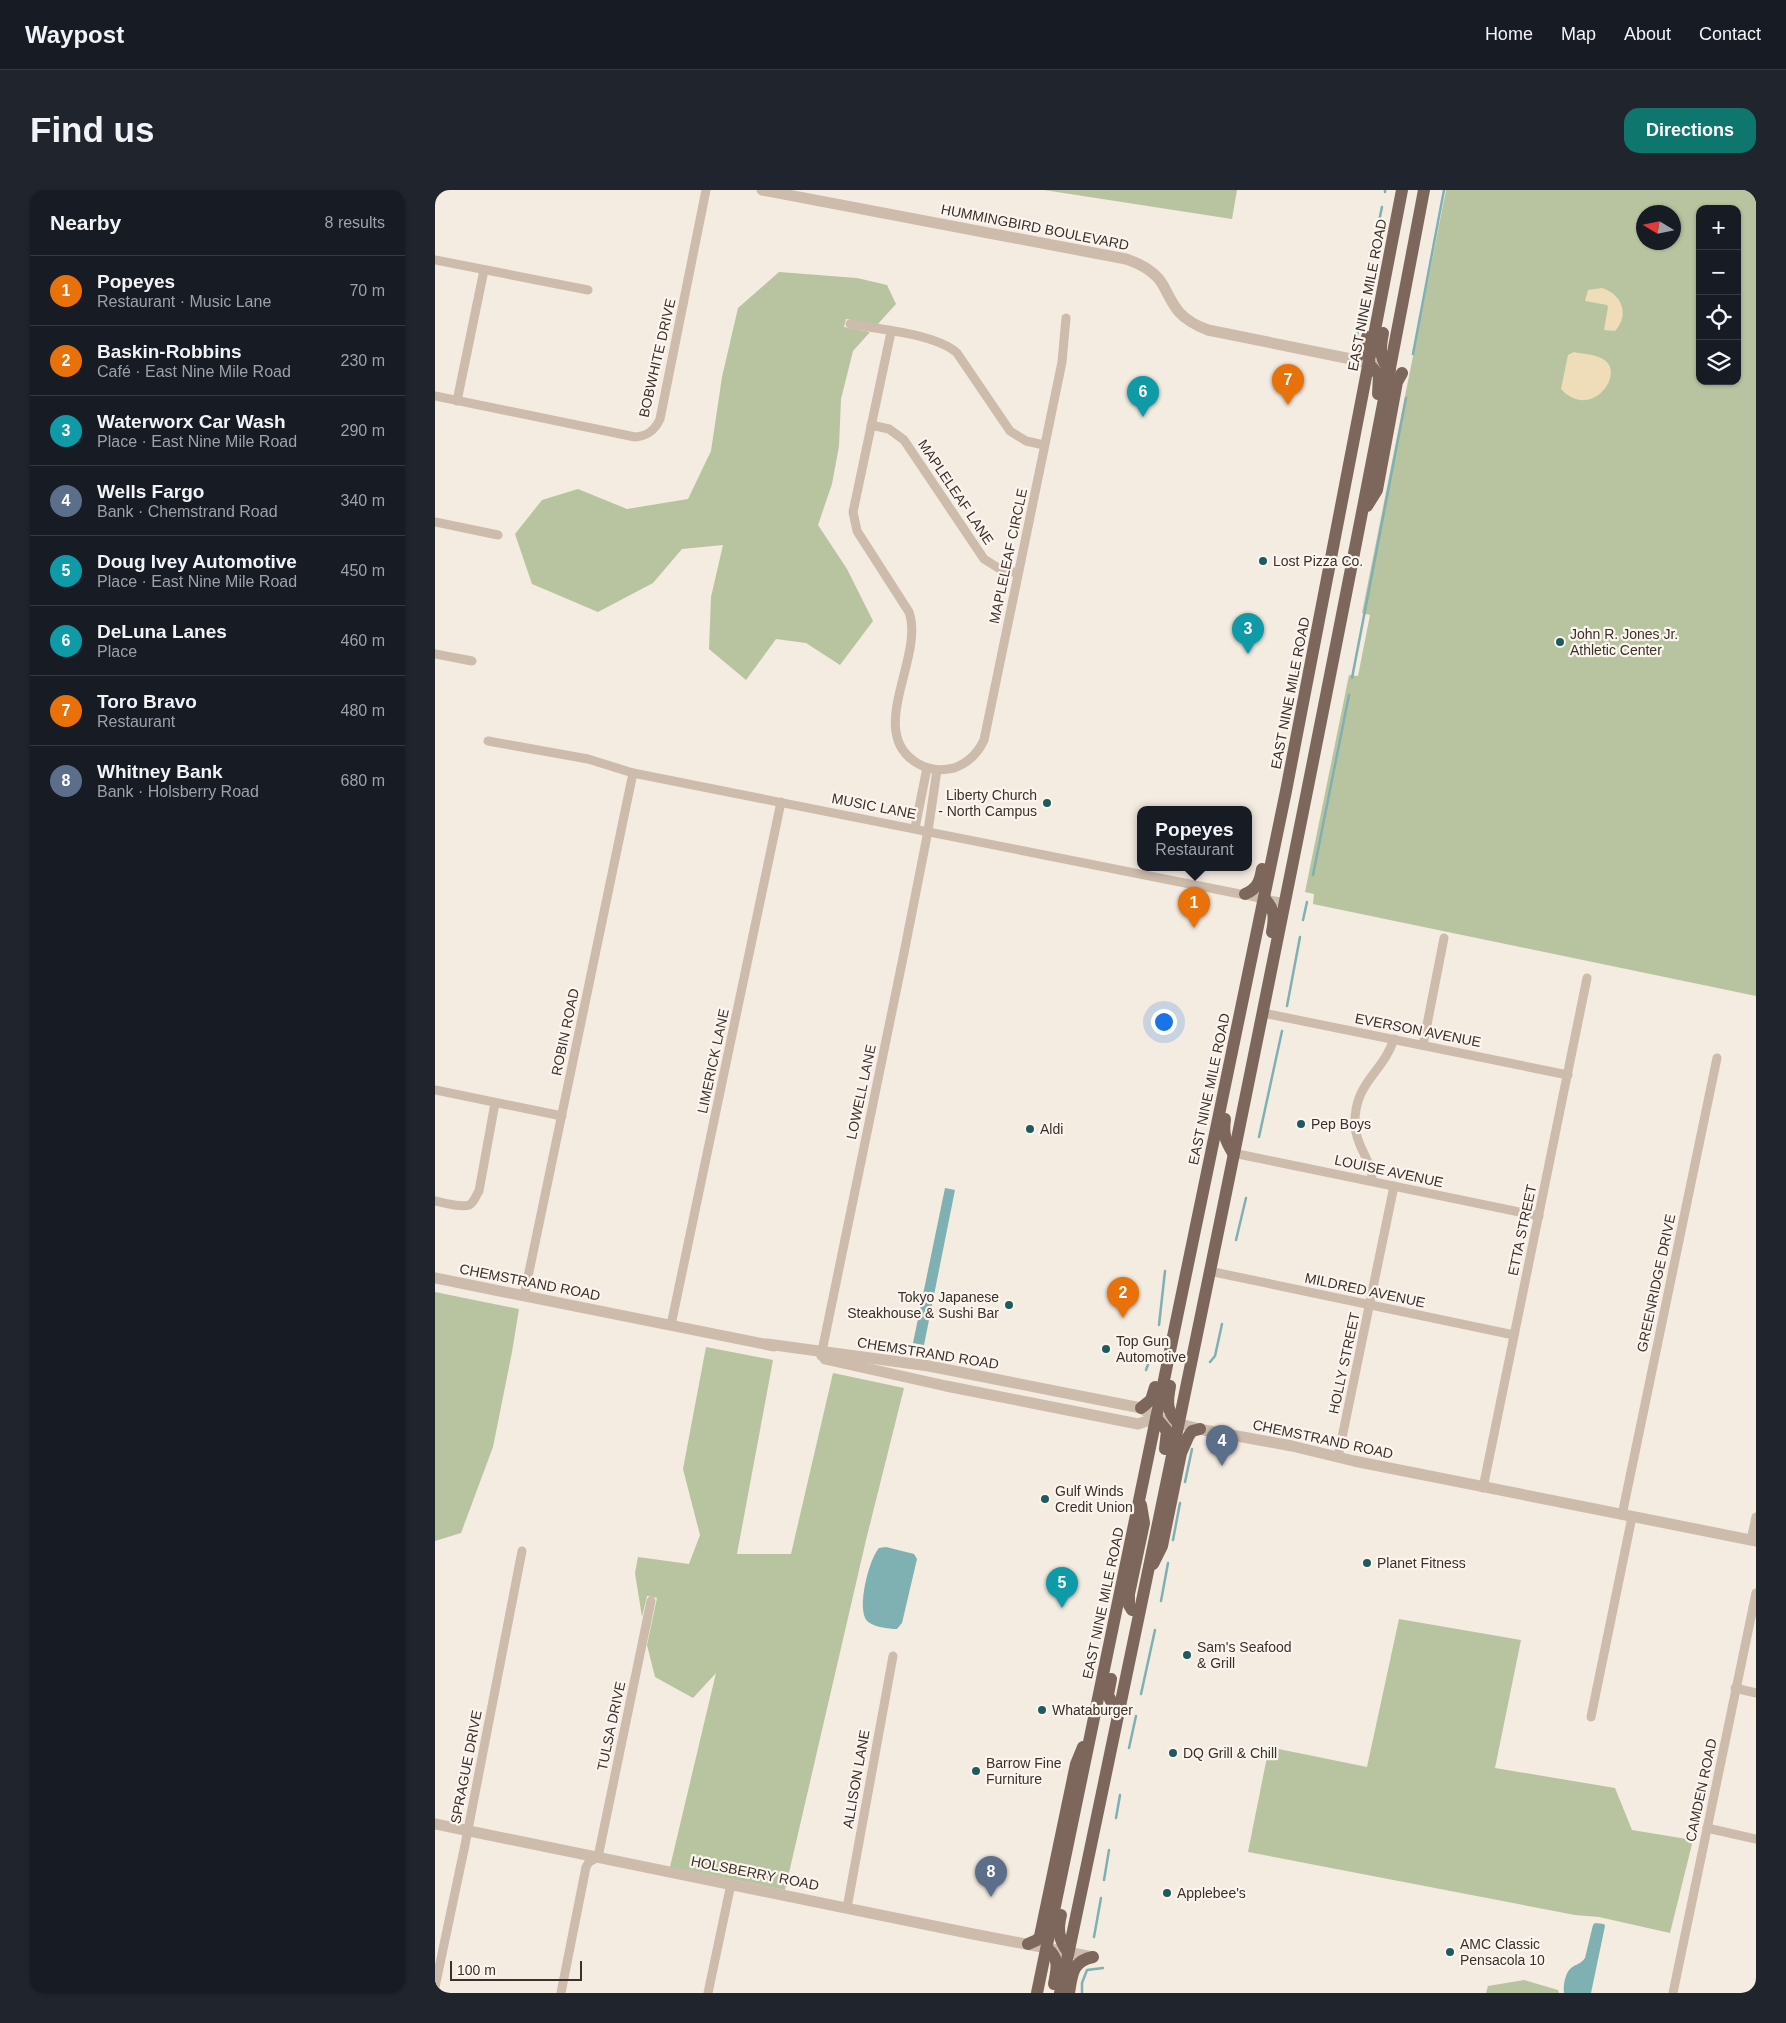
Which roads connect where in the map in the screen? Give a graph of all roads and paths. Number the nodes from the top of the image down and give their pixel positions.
1 (706, 190) edge
2 (762, 190) edge
3 (1395, 190) edge
4 (1403, 190) edge
5 (1425, 190) edge
6 (435, 260) edge
7 (484, 270) junction
8 (588, 290) dead end
9 (1066, 318) dead end
10 (850, 324) dead end
11 (891, 332) junction
12 (1354, 360) junction
13 (1369, 364) junction
14 (1396, 371) junction
15 (435, 396) edge
16 (457, 401) junction
17 (871, 425) junction
18 (1044, 445) junction
19 (435, 522) edge
20 (498, 535) dead end
21 (1018, 573) junction
22 (1345, 606) junction
23 (1316, 638) junction
24 (435, 654) edge
25 (472, 661) dead end
26 (488, 741) dead end
27 (1314, 758) junction
28 (927, 768) junction
29 (937, 770) junction
30 (633, 773) junction
31 (1286, 791) junction
32 (781, 802) junction
33 (915, 828) junction
34 (928, 831) junction
35 (1245, 894) junction
36 (1263, 898) junction
37 (1285, 903) junction
38 (1256, 934) junction
39 (1444, 938) dead end
40 (1587, 978) dead end
41 (1263, 1013) junction
42 (1394, 1039) junction
43 (1423, 1045) junction
44 (1717, 1058) dead end
45 (1219, 1064) dead end
46 (1568, 1075) junction
47 (1226, 1084) junction
48 (435, 1090) edge
49 (495, 1103) junction
50 (1222, 1103) junction
51 (562, 1116) junction
52 (1233, 1153) junction
53 (1372, 1181) junction
54 (1394, 1186) junction
55 (435, 1201) edge
56 (1199, 1213) junction
57 (1539, 1216) junction
58 (1209, 1271) junction
59 (435, 1278) edge
60 (524, 1296) junction
61 (1370, 1305) junction
62 (671, 1325) junction
63 (1515, 1335) junction
64 (822, 1355) junction
65 (1141, 1408) junction
66 (1156, 1418) junction
67 (1178, 1423) junction
68 (1200, 1429) junction
69 (1338, 1457) junction
70 (1483, 1488) junction
71 (1140, 1495) junction
72 (1627, 1516) junction
73 (1756, 1517) edge
74 (1754, 1541) edge
75 (522, 1551) dead end
76 (1146, 1577) junction
77 (1756, 1593) edge
78 (651, 1601) dead end
79 (1132, 1610) junction
80 (1114, 1623) junction
81 (893, 1656) dead end
82 (1735, 1688) junction
83 (1756, 1693) edge
84 (1113, 1702) junction
85 (1591, 1717) dead end
86 (1093, 1726) junction
87 (435, 1824) edge
88 (1094, 1826) junction
89 (1707, 1828) junction
90 (468, 1830) junction
91 (1756, 1838) edge
92 (598, 1857) junction
93 (731, 1884) junction
94 (847, 1908) junction
95 (1028, 1944) junction
96 (1047, 1948) junction
97 (1068, 1952) junction
98 (1093, 1957) joint
99 (435, 1987) edge
100 (561, 1993) edge
101 (708, 1993) edge
102 (1037, 1993) edge
103 (1052, 1993) edge
104 (1060, 1993) edge
105 (1069, 1993) edge
106 (1673, 1993) edge

1 - 16 street, BOBWHITE DRIVE
2 - 12 street, HUMMINGBIRD BOULEVARD
3 - 12 main road
4 - 13 main road, EAST NINE MILE ROAD
4 - 14 main road
5 - 14 main road
6 - 7 street
7 - 8 street
7 - 16 street
9 - 18 street, MAPLELEAF CIRCLE
10 - 11 street
11 - 17 street, MAPLELEAF CIRCLE
11 - 18 street
12 - 13 street, HUMMINGBIRD BOULEVARD
13 - 14 street, HUMMINGBIRD BOULEVARD
13 - 22 main road
13 - 23 main road, EAST NINE MILE ROAD
14 - 22 main road
15 - 16 street, BOBWHITE DRIVE
17 - 21 street, MAPLELEAF LANE
17 - 28 street, MAPLELEAF CIRCLE
18 - 21 street, MAPLELEAF CIRCLE
19 - 20 street
21 - 29 street, MAPLELEAF CIRCLE
22 - 27 main road
23 - 27 main road
23 - 31 main road, EAST NINE MILE ROAD
24 - 25 street
26 - 30 street, MUSIC LANE
27 - 37 main road
28 - 29 street, MAPLELEAF CIRCLE
28 - 33 street
29 - 34 street
30 - 32 street, MUSIC LANE
30 - 51 street, ROBIN ROAD
31 - 35 main road
31 - 36 main road, EAST NINE MILE ROAD
32 - 33 street, MUSIC LANE
32 - 62 street, LIMERICK LANE
33 - 34 street, MUSIC LANE
34 - 35 street, MUSIC LANE
34 - 64 street, LOWELL LANE
35 - 36 street, MUSIC LANE
36 - 37 street, MUSIC LANE
36 - 38 main road, EAST NINE MILE ROAD
36 - 41 main road
37 - 41 main road
38 - 45 main road
38 - 47 main road, EAST NINE MILE ROAD
39 - 43 street
40 - 46 street, ETTA STREET
41 - 42 street, EVERSON AVENUE
41 - 52 main road
42 - 43 street, EVERSON AVENUE
42 - 53 street
43 - 46 street, EVERSON AVENUE
44 - 72 street, GREENRIDGE DRIVE
46 - 57 street, ETTA STREET
47 - 50 main road, EAST NINE MILE ROAD
47 - 52 main road
48 - 49 street
49 - 51 street
49 - 55 street
50 - 56 main road, EAST NINE MILE ROAD
50 - 65 main road
51 - 60 street, ROBIN ROAD
52 - 53 street, LOUISE AVENUE
52 - 58 main road
53 - 54 street, LOUISE AVENUE
54 - 57 street, LOUISE AVENUE
54 - 61 street, HOLLY STREET
56 - 66 main road, EAST NINE MILE ROAD
56 - 67 main road
57 - 63 street, ETTA STREET
58 - 61 street, MILDRED AVENUE
58 - 67 main road
59 - 60 street, CHEMSTRAND ROAD
60 - 62 street, CHEMSTRAND ROAD
61 - 63 street, MILDRED AVENUE
61 - 69 street, HOLLY STREET
62 - 64 street, CHEMSTRAND ROAD
63 - 70 street, ETTA STREET
64 - 65 street, CHEMSTRAND ROAD
64 - 66 street, CHEMSTRAND ROAD
65 - 66 street, CHEMSTRAND ROAD
66 - 67 street, CHEMSTRAND ROAD
66 - 71 main road, EAST NINE MILE ROAD
66 - 79 main road
67 - 68 street, CHEMSTRAND ROAD
67 - 76 main road
68 - 69 street, CHEMSTRAND ROAD
68 - 76 main road
69 - 70 street, CHEMSTRAND ROAD
70 - 72 street, CHEMSTRAND ROAD
71 - 79 main road
71 - 80 main road, EAST NINE MILE ROAD
72 - 74 street, CHEMSTRAND ROAD
72 - 85 street, GREENRIDGE DRIVE
73 - 74 street
75 - 90 street, SPRAGUE DRIVE
76 - 88 main road
77 - 82 street, CAMDEN ROAD
78 - 92 street, TULSA DRIVE
79 - 84 main road
80 - 84 main road
80 - 86 main road, EAST NINE MILE ROAD
81 - 94 street, ALLISON LANE
82 - 83 street
82 - 89 street, CAMDEN ROAD
84 - 88 main road
86 - 95 main road
86 - 96 main road, EAST NINE MILE ROAD
86 - 97 main road
87 - 90 street, HOLSBERRY ROAD
88 - 97 main road
89 - 91 street
89 - 106 street, CAMDEN ROAD
90 - 92 street, HOLSBERRY ROAD
90 - 99 street, SPRAGUE DRIVE
92 - 93 street, HOLSBERRY ROAD
92 - 100 street
93 - 94 street, HOLSBERRY ROAD
93 - 101 street
94 - 95 street, HOLSBERRY ROAD
95 - 96 street, HOLSBERRY ROAD
96 - 97 street, HOLSBERRY ROAD
96 - 102 main road, EAST NINE MILE ROAD
96 - 103 main road
97 - 98 street, HOLSBERRY ROAD
97 - 104 main road
98 - 105 main road

